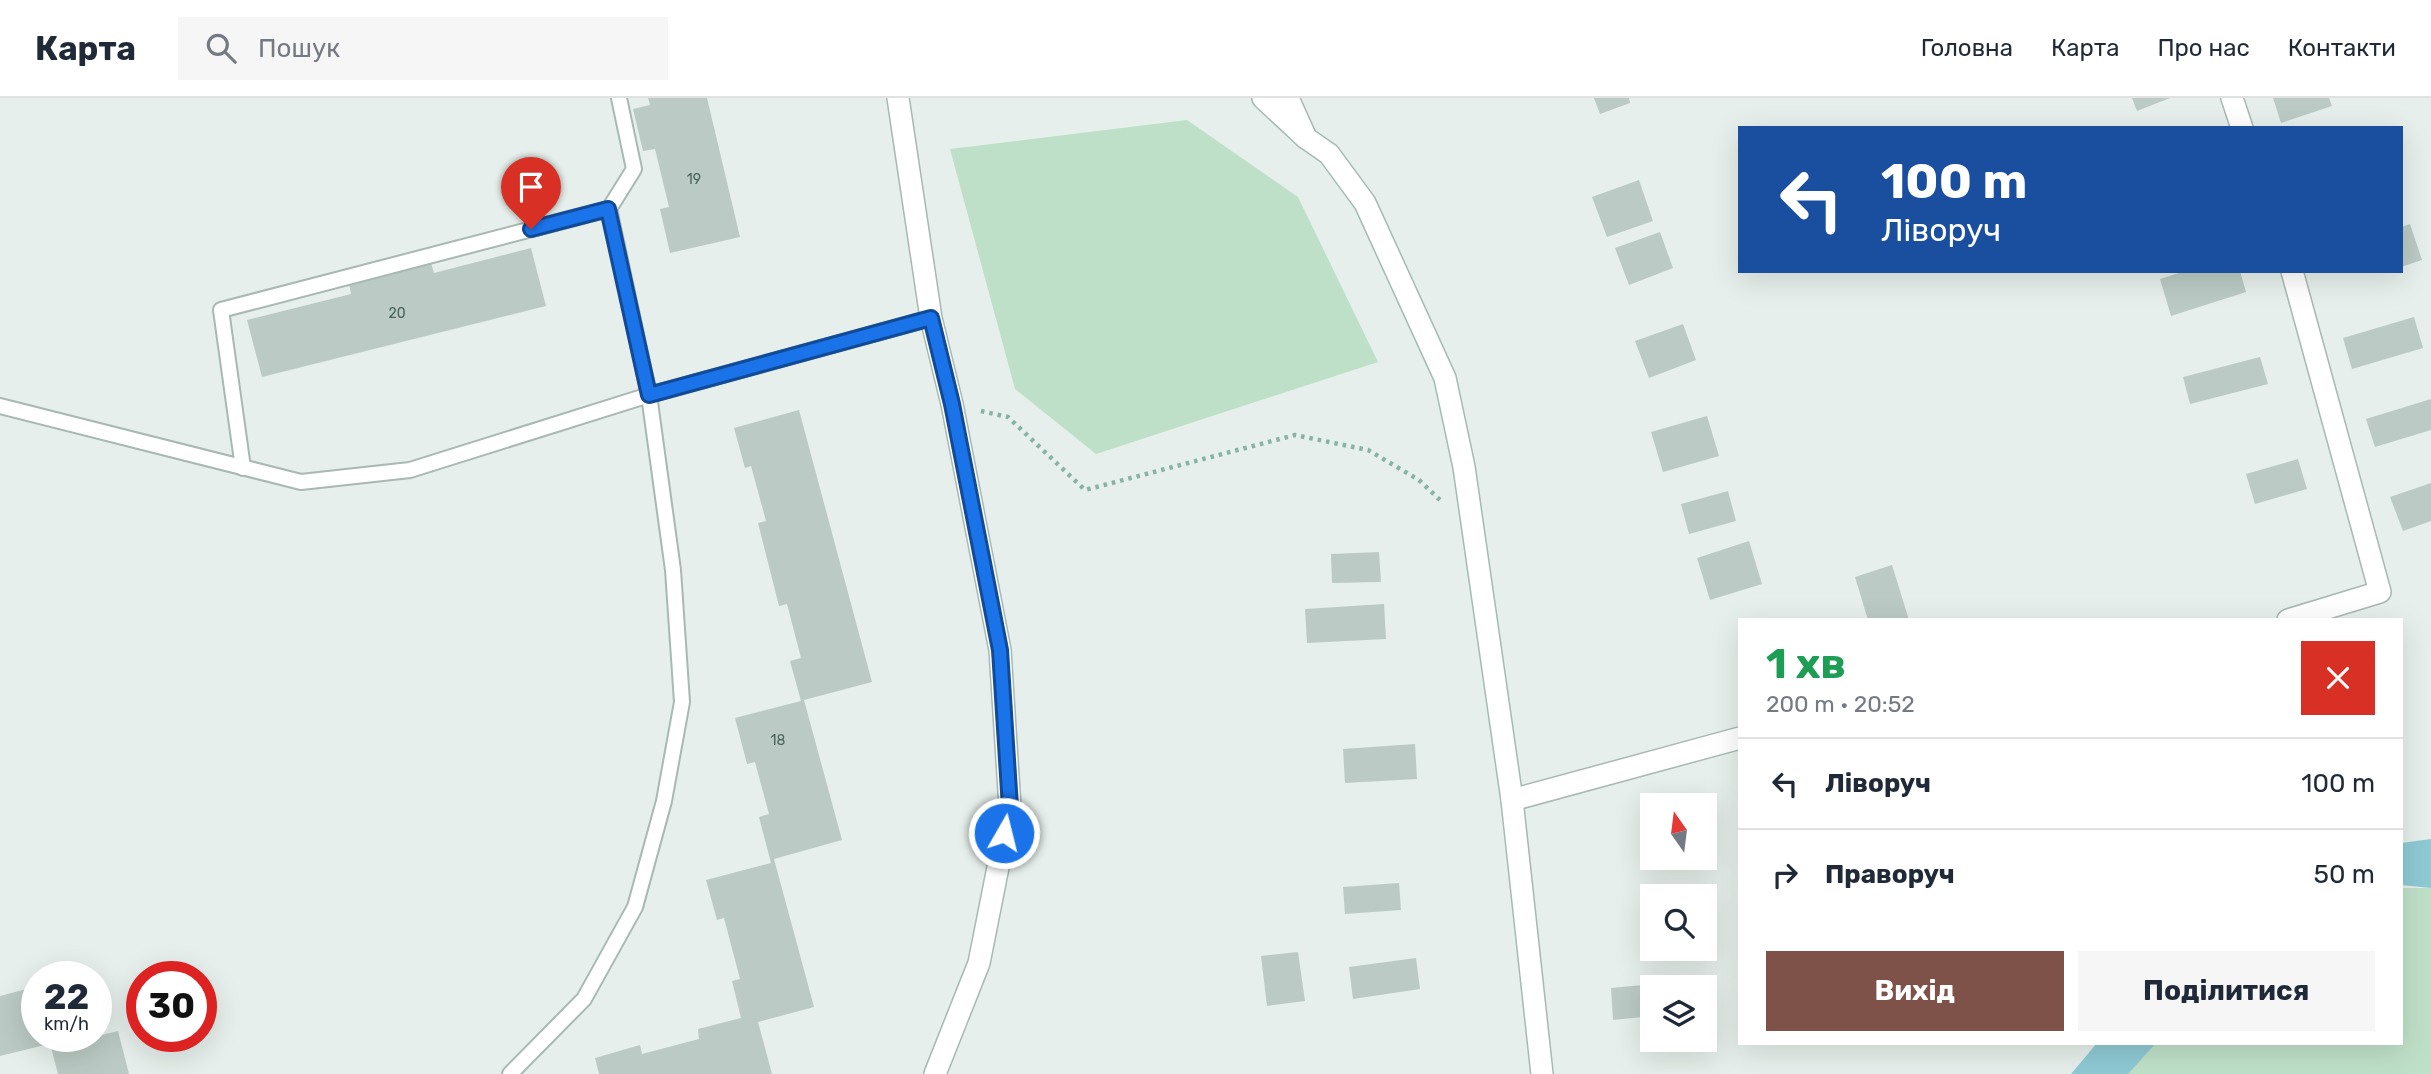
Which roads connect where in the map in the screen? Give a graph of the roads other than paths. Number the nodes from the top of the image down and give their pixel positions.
1 (620, 98) edge
2 (898, 98) edge
3 (1263, 98) edge
4 (1288, 98) edge
5 (2232, 98) edge
6 (2241, 126) edge
7 (1306, 138) junction
8 (608, 209) junction
9 (2293, 273) edge
10 (931, 318) junction
11 (649, 395) junction
12 (0, 407) edge
13 (243, 468) junction
14 (2295, 618) edge
15 (1738, 739) edge
16 (1513, 800) junction
17 (510, 1074) edge
18 (935, 1074) edge
19 (1542, 1074) edge

1 - 8 lane
2 - 10 street
3 - 7 street
4 - 7 street
5 - 6 street
7 - 16 street
8 - 11 lane
8 - 13 lane
9 - 14 street
10 - 11 lane
10 - 18 street
11 - 13 lane
11 - 17 lane
12 - 13 lane
15 - 16 street
16 - 19 street

